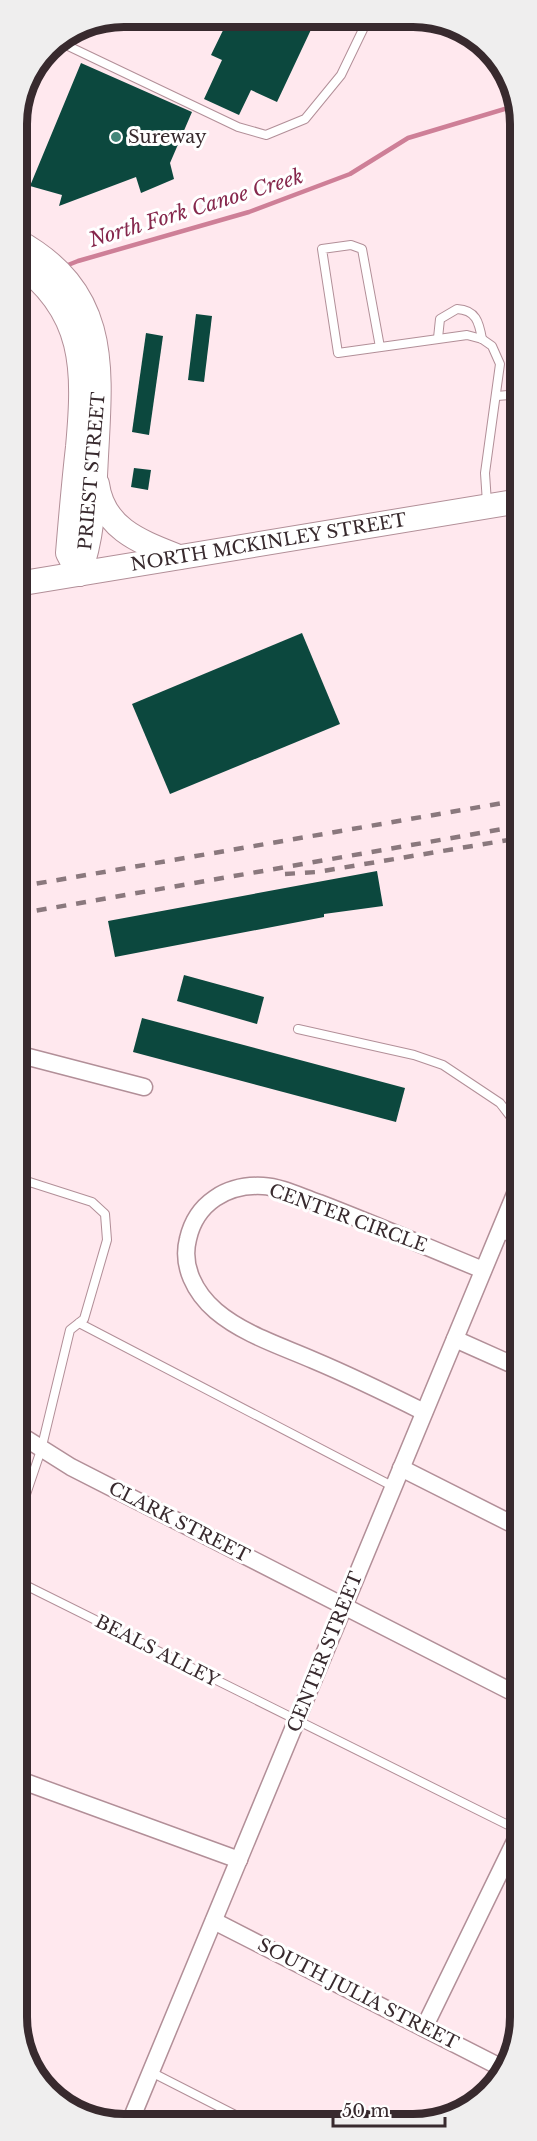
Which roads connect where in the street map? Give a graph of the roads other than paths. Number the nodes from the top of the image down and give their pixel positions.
1 (364, 27) edge
2 (67, 45) edge
3 (27, 254) edge
4 (71, 304) junction
5 (438, 339) junction
6 (482, 339) junction
7 (380, 347) junction
8 (510, 395) edge
9 (497, 396) junction
10 (95, 474) junction
11 (510, 503) edge
12 (488, 507) junction
13 (179, 557) junction
14 (79, 573) junction
15 (27, 582) edge
16 (298, 1029) dead end
17 (27, 1057) edge
18 (144, 1087) dead end
19 (510, 1116) edge
20 (27, 1181) edge
21 (510, 1206) edge
22 (499, 1233) junction
23 (510, 1237) edge
24 (483, 1270) junction
25 (79, 1323) junction
26 (455, 1339) junction
27 (510, 1364) edge
28 (424, 1412) junction
29 (27, 1440) edge
30 (41, 1450) junction
31 (401, 1468) junction
32 (394, 1487) junction
33 (27, 1491) edge
34 (510, 1523) edge
35 (27, 1586) edge
36 (344, 1606) junction
37 (510, 1691) edge
38 (297, 1721) junction
39 (27, 1783) edge
40 (510, 1826) edge
41 (510, 1852) edge
42 (239, 1860) junction
43 (214, 1921) junction
44 (424, 2028) junction
45 (497, 2065) edge
46 (151, 2072) junction
47 (133, 2114) edge
48 (233, 2114) edge

1 - 2 lane
3 - 4 street, PRIEST STREET
4 - 10 street, PRIEST STREET
4 - 14 street, PRIEST STREET
5 - 6 lane
5 - 6 lane
5 - 7 lane
6 - 9 lane
7 - 7 lane
8 - 9 lane
9 - 12 lane
10 - 13 street
10 - 14 street, PRIEST STREET
11 - 12 street, NORTH MCKINLEY STREET
12 - 13 street, NORTH MCKINLEY STREET
13 - 14 street, NORTH MCKINLEY STREET
14 - 15 street, NORTH MCKINLEY STREET
16 - 19 lane
17 - 18 street
20 - 25 lane
21 - 22 street, CENTER STREET
22 - 23 lane
22 - 24 street, CENTER STREET
24 - 26 street, CENTER STREET
24 - 28 street, CENTER CIRCLE
25 - 30 lane
25 - 32 lane
26 - 27 street
26 - 28 street, CENTER STREET
28 - 31 street, CENTER STREET
29 - 30 street, CLARK STREET
30 - 33 lane
30 - 36 street, CLARK STREET
31 - 32 street, CENTER STREET
31 - 34 street
32 - 36 street, CENTER STREET
35 - 38 lane, BEALS ALLEY
36 - 37 street, CLARK STREET
36 - 38 street, CENTER STREET
38 - 40 lane, BEALS ALLEY
38 - 42 street, CENTER STREET
39 - 42 street
41 - 44 street
42 - 43 street, CENTER STREET
43 - 44 street, SOUTH JULIA STREET
43 - 46 street, CENTER STREET
44 - 45 street, SOUTH JULIA STREET
46 - 47 street, CENTER STREET
46 - 48 lane

